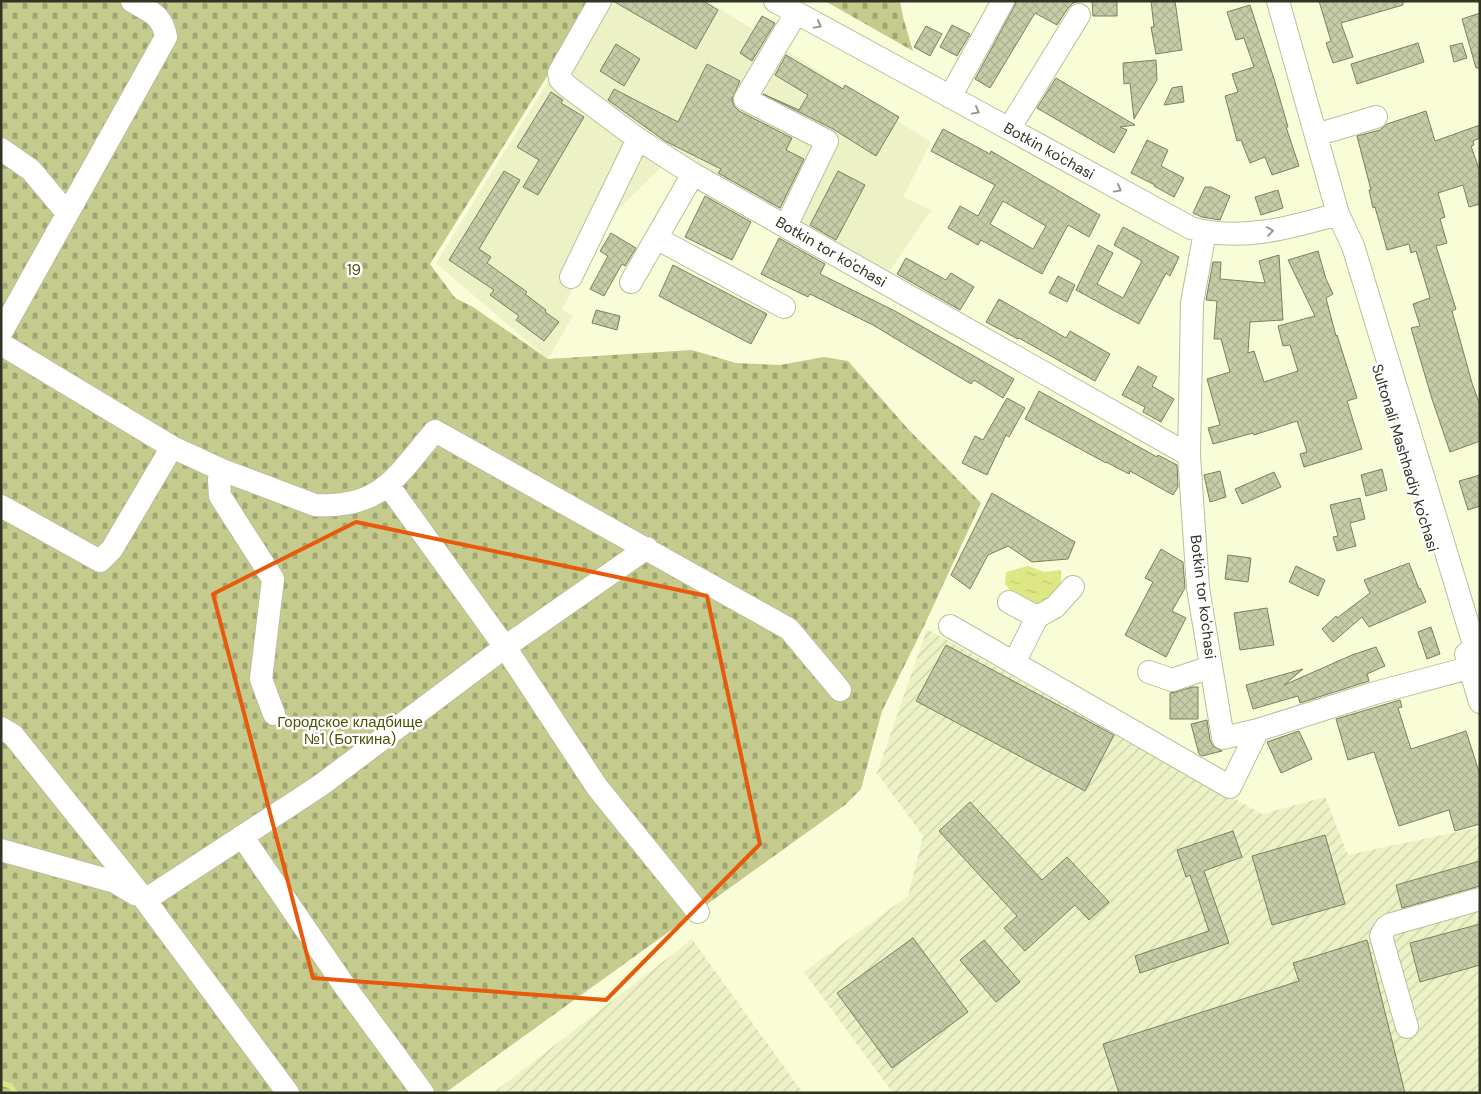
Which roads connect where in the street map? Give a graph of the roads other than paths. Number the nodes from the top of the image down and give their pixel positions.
1 (132, 1) edge
2 (600, 1) edge
3 (775, 1) edge
4 (1003, 1) edge
5 (1278, 1) edge
6 (796, 13) junction
7 (1079, 15) dead end
8 (950, 97) junction
9 (1376, 117) dead end
10 (1009, 129) junction
11 (1316, 135) junction
12 (638, 139) junction
13 (1, 149) edge
14 (693, 174) junction
15 (67, 213) junction
16 (1338, 214) junction
17 (786, 226) junction
18 (1205, 232) junction
19 (656, 238) junction
20 (571, 277) dead end
21 (631, 282) dead end
22 (784, 307) dead end
23 (1, 333) edge
24 (1, 344) edge
25 (172, 447) junction
26 (1189, 455) junction
27 (222, 470) junction
28 (388, 485) junction
29 (1, 506) edge
30 (646, 548) junction
31 (1073, 587) dead end
32 (1009, 602) dead end
33 (1037, 617) junction
34 (950, 626) dead end
35 (505, 647) junction
36 (1014, 663) junction
37 (1477, 666) edge
38 (1211, 667) junction
39 (1149, 672) dead end
40 (840, 690) dead end
41 (1480, 702) edge
42 (274, 714) dead end
43 (1, 728) edge
44 (1258, 730) junction
45 (242, 836) junction
46 (1, 850) edge
47 (145, 900) junction
48 (1480, 900) edge
49 (698, 912) dead end
50 (1408, 1027) dead end
51 (288, 1093) edge
52 (423, 1093) edge

1 - 15 street
2 - 12 street, Botkin tor ko'chasi
3 - 6 street, Botkin ko'chasi
4 - 8 street
5 - 11 street, Sultonali Mashhadiy ko'chasi
6 -> 8 street, Botkin ko'chasi
6 - 17 street
7 - 10 street
8 -> 10 street, Botkin ko'chasi
9 - 11 street
10 -> 18 street, Botkin ko'chasi
11 - 16 street, Sultonali Mashhadiy ko'chasi
12 - 14 street, Botkin tor ko'chasi
12 - 20 street
13 - 15 street
14 - 17 street, Botkin tor ko'chasi
14 - 19 street
15 - 23 street
18 -> 16 street, Botkin ko'chasi
16 - 37 street, Sultonali Mashhadiy ko'chasi
17 - 26 street, Botkin tor ko'chasi
18 - 26 street, Botkin tor ko'chasi
19 - 21 street
19 - 22 street
24 - 25 street
25 - 27 street
25 - 29 street
26 - 38 street, Botkin tor ko'chasi
27 - 28 street
27 - 42 street
28 - 30 street
28 - 35 street
30 - 35 street
30 - 40 street
31 - 33 street
32 - 33 street
33 - 36 street
34 - 36 street
35 - 45 street
35 - 49 street
36 - 44 street
37 - 41 street, Sultonali Mashhadiy ko'chasi
37 - 44 street
38 - 39 street
38 - 44 street, Botkin tor ko'chasi
43 - 47 street
45 - 47 street
45 - 52 street
46 - 47 street
47 - 51 street
48 - 50 street

